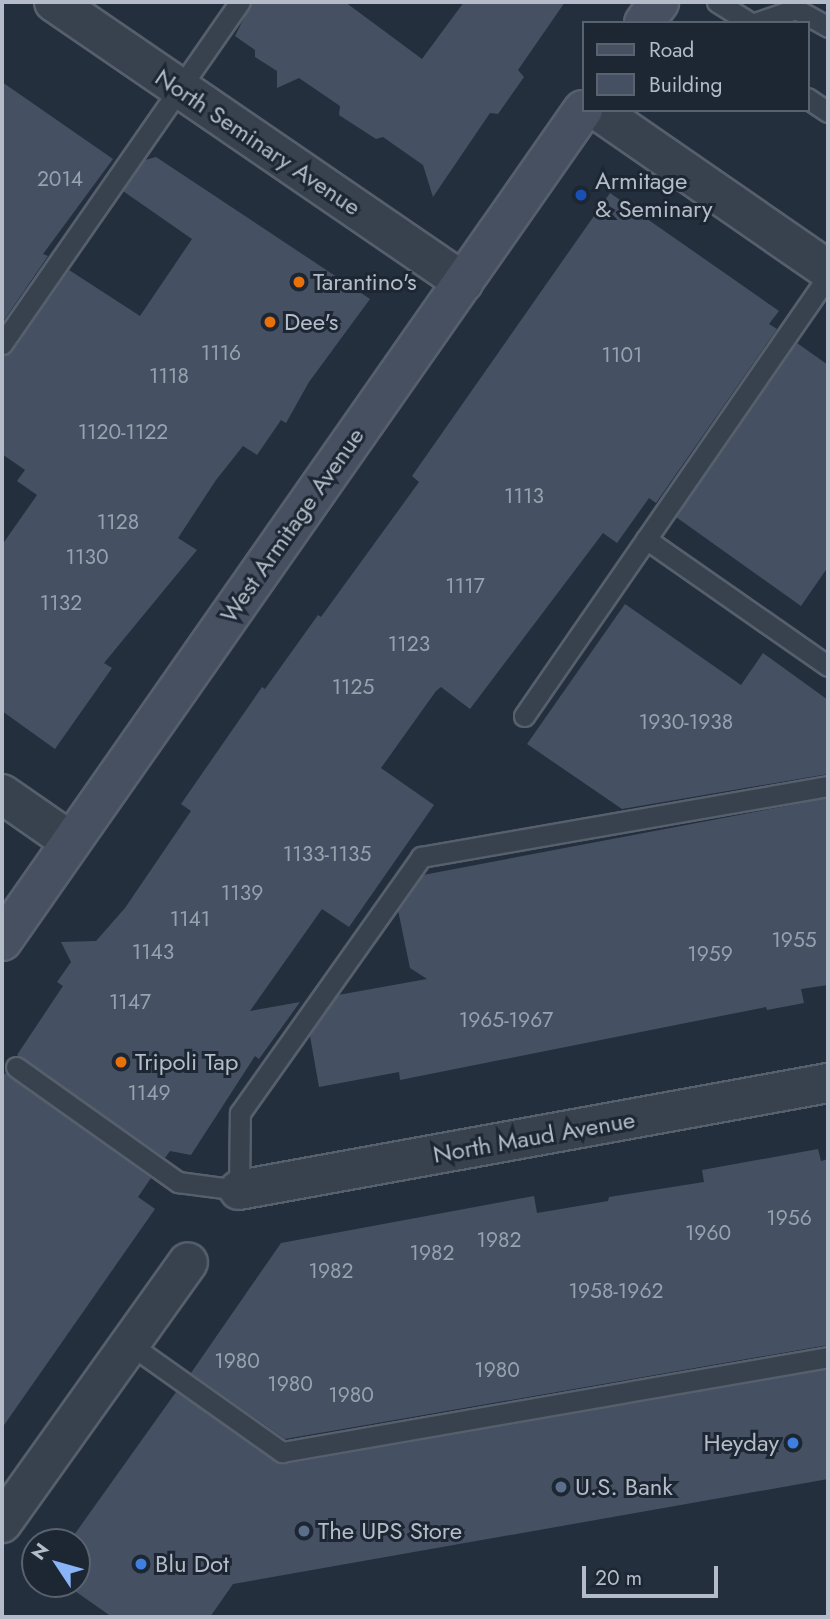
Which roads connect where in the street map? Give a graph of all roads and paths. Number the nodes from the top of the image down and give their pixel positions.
1 (54, 2) edge
2 (240, 2) edge
3 (659, 2) edge
4 (717, 2) edge
5 (645, 21) edge
6 (749, 21) edge
7 (758, 21) edge
8 (828, 27) edge
9 (180, 89) junction
10 (809, 99) edge
11 (582, 111) edge
12 (600, 112) edge
13 (828, 112) edge
14 (828, 270) edge
15 (828, 276) edge
16 (463, 282) junction
17 (2, 344) edge
18 (646, 539) junction
19 (828, 666) edge
20 (524, 716) dead end
21 (828, 786) edge
22 (2, 794) edge
23 (71, 842) junction
24 (2, 941) edge
25 (16, 1067) dead end
26 (828, 1083) edge
27 (239, 1190) junction
28 (188, 1262) dead end
29 (128, 1343) junction
30 (828, 1357) edge
31 (2, 1523) edge

1 - 9 street, North Seminary Avenue
2 - 9 lane
3 - 5 main road
4 - 6 lane
7 - 8 lane
9 - 16 street, North Seminary Avenue
9 - 17 lane
10 - 13 lane
11 - 16 main road, West Armitage Avenue
12 - 14 street
15 - 18 lane
16 - 23 main road, West Armitage Avenue
18 - 19 lane
18 - 20 lane
21 - 27 lane
22 - 23 street
23 - 24 main road, West Armitage Avenue
25 - 27 lane
26 - 27 street, North Maud Avenue
28 - 29 street
29 - 30 lane
29 - 31 street

